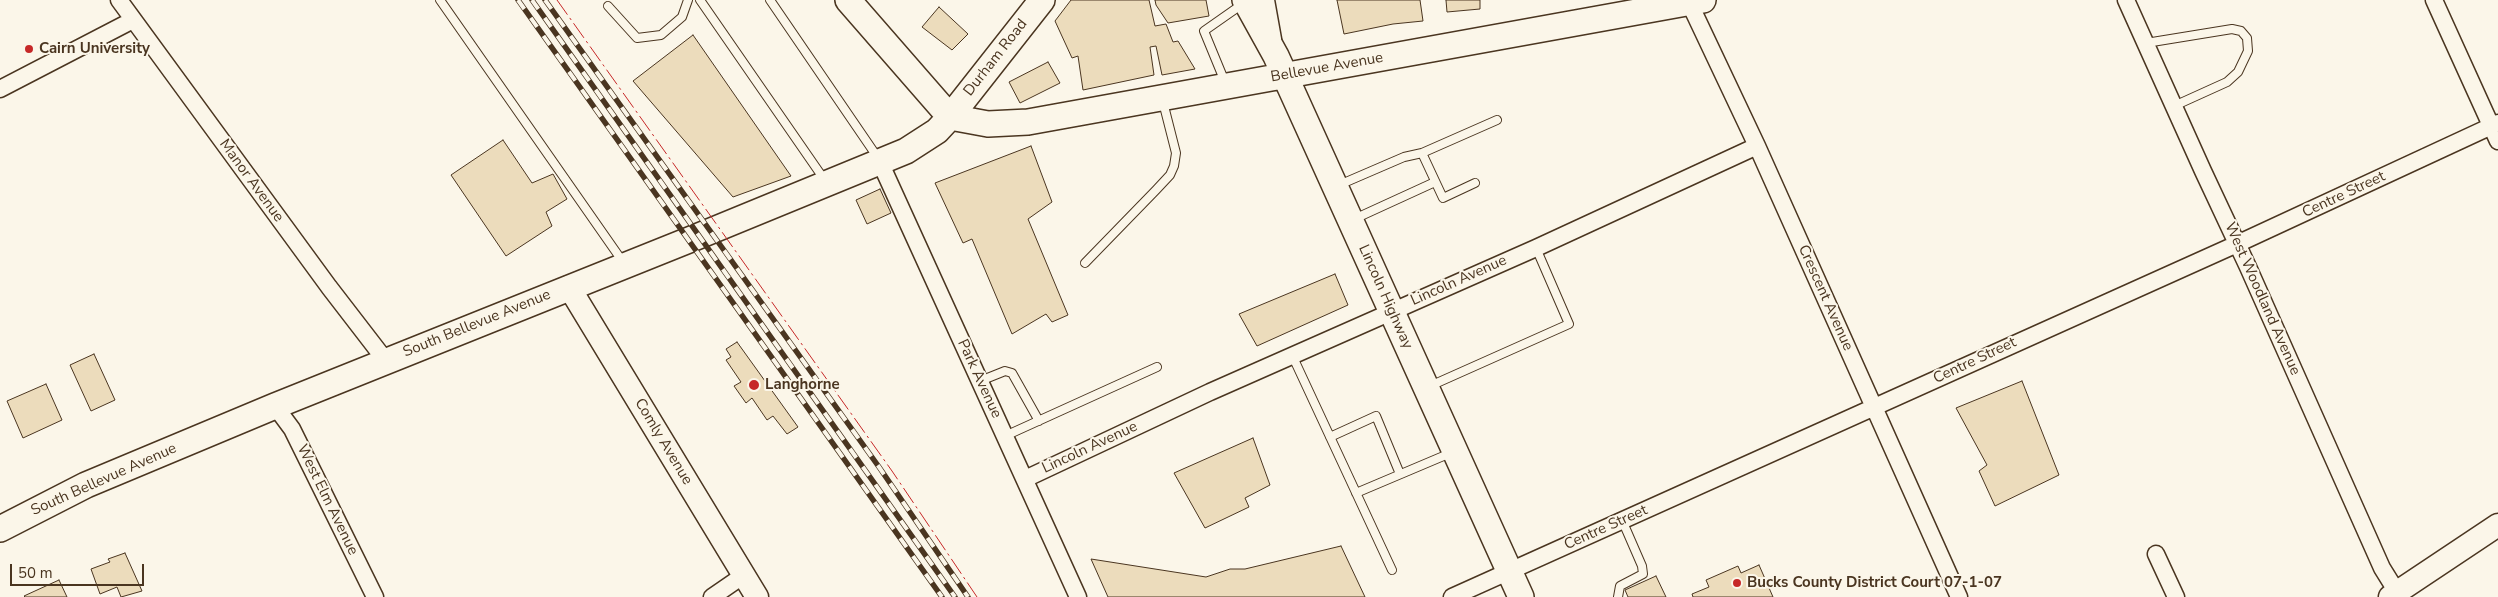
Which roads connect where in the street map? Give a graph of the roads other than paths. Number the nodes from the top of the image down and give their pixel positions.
1 (119, 0) edge
2 (440, 0) edge
3 (688, 0) edge
4 (700, 0) edge
5 (770, 0) edge
6 (848, 0) edge
7 (1042, 0) edge
8 (2126, 0) edge
9 (2434, 0) edge
10 (1252, 1) edge
11 (1693, 1) edge
12 (608, 6) dead end
13 (133, 20) junction
14 (2146, 43) junction
15 (1280, 66) junction
16 (1227, 86) junction
17 (0, 89) edge
18 (1162, 98) junction
19 (2174, 106) junction
20 (950, 117) junction
21 (1497, 120) dead end
22 (2496, 130) edge
23 (1757, 146) junction
24 (1422, 153) junction
25 (880, 162) junction
26 (1435, 182) junction
27 (1475, 183) dead end
28 (827, 184) junction
29 (1335, 186) junction
30 (1351, 220) junction
31 (2238, 244) junction
32 (1536, 248) junction
33 (1085, 263) dead end
34 (625, 265) junction
35 (569, 287) junction
36 (1391, 311) junction
37 (1292, 355) junction
38 (386, 361) junction
39 (1158, 367) dead end
40 (980, 381) junction
41 (1426, 388) junction
42 (276, 406) junction
43 (1874, 407) junction
44 (1039, 421) junction
45 (1005, 436) junction
46 (1330, 437) junction
47 (1455, 452) junction
48 (1400, 474) junction
49 (1025, 479) junction
50 (1356, 493) junction
51 (1622, 520) junction
52 (2498, 525) edge
53 (0, 529) edge
54 (2156, 554) dead end
55 (1392, 570) dead end
56 (1509, 571) junction
57 (744, 575) junction
58 (2396, 596) edge
59 (375, 597) edge
60 (712, 597) edge
61 (757, 597) edge
62 (1078, 597) edge
63 (1452, 597) edge
64 (1521, 597) edge
65 (1618, 597) edge
66 (1959, 597) edge
67 (2176, 597) edge

1 - 13 street, Manor Avenue
2 - 34 lane
3 - 12 lane
4 - 28 lane
5 - 25 lane
6 - 20 main road
7 - 20 main road, Durham Road
8 - 14 street, West Woodland Avenue
9 - 22 street
10 - 15 main road, Lincoln Highway
10 - 16 lane
11 - 15 main road, Bellevue Avenue
11 - 23 street, Crescent Avenue
13 - 17 street
13 - 38 street, Manor Avenue
14 - 19 street, West Woodland Avenue
14 - 19 lane
15 - 16 main road, Bellevue Avenue
15 - 29 main road, Lincoln Highway
16 - 18 main road, Bellevue Avenue
18 - 20 main road, Bellevue Avenue
18 - 33 lane
19 - 31 street, West Woodland Avenue
20 - 25 main road, South Bellevue Avenue
21 - 24 lane
22 - 31 street, Centre Street
23 - 32 street, Lincoln Avenue
23 - 43 street, Crescent Avenue
24 - 26 lane
24 - 29 lane
25 - 28 main road, South Bellevue Avenue
25 - 40 street, Park Avenue
26 - 27 lane
26 - 30 lane
28 - 34 main road, South Bellevue Avenue
29 - 30 main road, Lincoln Highway
30 - 36 main road, Lincoln Highway
31 - 43 street, Centre Street
31 - 58 street, West Woodland Avenue
32 - 36 street, Lincoln Avenue
32 - 41 lane
34 - 35 main road, South Bellevue Avenue
35 - 38 main road, South Bellevue Avenue
35 - 57 street, Comly Avenue
36 - 37 street, Lincoln Avenue
36 - 41 main road, Lincoln Highway
37 - 46 lane
37 - 49 street, Lincoln Avenue
38 - 42 main road, South Bellevue Avenue
39 - 44 lane
40 - 44 lane
40 - 45 street, Park Avenue
41 - 47 main road, Lincoln Highway
42 - 53 main road, South Bellevue Avenue
42 - 59 street, West Elm Avenue
43 - 51 street, Centre Street
43 - 66 street, Crescent Avenue
44 - 45 lane
45 - 49 street, Park Avenue
46 - 48 lane
46 - 50 lane
47 - 48 lane
47 - 56 main road, Lincoln Highway
48 - 50 lane
49 - 62 street, Park Avenue
50 - 55 lane
51 - 56 street, Centre Street
51 - 65 lane
52 - 58 street
54 - 67 street
56 - 63 street, Centre Street
56 - 64 main road, Lincoln Highway
57 - 60 street
57 - 61 street, Comly Avenue

